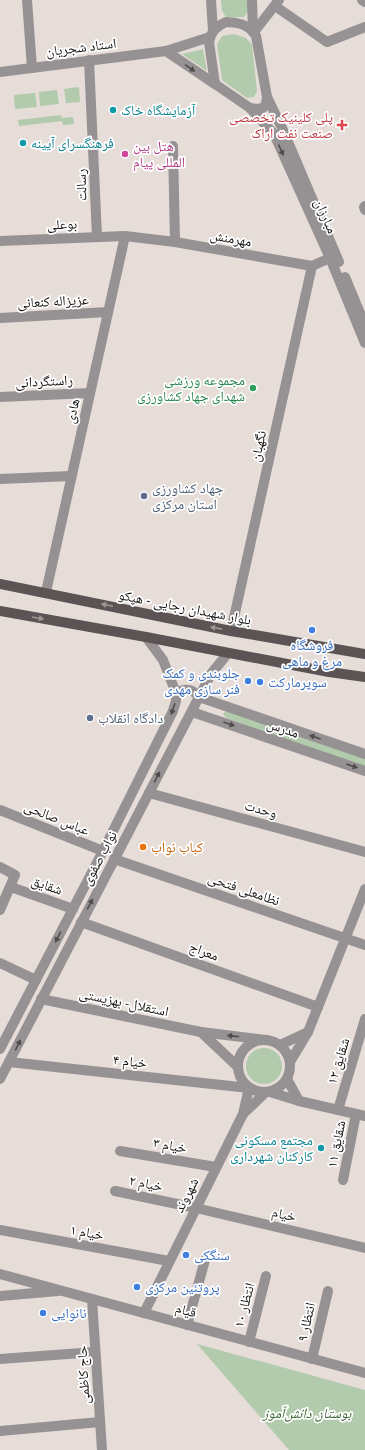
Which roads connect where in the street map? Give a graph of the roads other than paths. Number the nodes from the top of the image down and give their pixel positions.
1 (27, 0) edge
2 (212, 0) edge
3 (252, 0) edge
4 (362, 0) edge
5 (365, 2) edge
6 (277, 3) edge
7 (365, 27) edge
8 (254, 32) junction
9 (212, 34) junction
10 (166, 51) junction
11 (89, 60) junction
12 (32, 68) junction
13 (0, 72) edge
14 (215, 84) junction
15 (267, 97) junction
16 (250, 108) junction
17 (173, 146) dead end
18 (125, 236) junction
19 (97, 237) junction
20 (0, 241) edge
21 (175, 242) junction
22 (330, 258) junction
23 (312, 266) junction
24 (108, 312) junction
25 (0, 318) edge
26 (365, 324) edge
27 (365, 343) edge
28 (90, 393) junction
29 (0, 397) edge
30 (71, 476) junction
31 (0, 479) edge
32 (0, 584) edge
33 (46, 592) junction
34 (0, 611) edge
35 (231, 631) junction
36 (146, 637) junction
37 (228, 653) junction
38 (365, 654) edge
39 (365, 677) edge
40 (176, 693) junction
41 (199, 697) junction
42 (192, 712) junction
43 (365, 754) edge
44 (365, 771) edge
45 (149, 793) junction
46 (0, 810) edge
47 (103, 851) junction
48 (365, 852) edge
49 (114, 859) junction
50 (0, 867) edge
51 (11, 887) junction
52 (365, 889) edge
53 (73, 909) junction
54 (0, 910) edge
55 (81, 922) junction
56 (345, 939) junction
57 (365, 945) edge
58 (0, 963) edge
59 (36, 980) junction
60 (41, 999) junction
61 (318, 1007) junction
62 (365, 1019) edge
63 (200, 1032) junction
64 (308, 1032) junction
65 (266, 1040) junction
66 (280, 1045) junction
67 (0, 1047) edge
68 (9, 1062) junction
69 (290, 1062) junction
70 (237, 1066) junction
71 (287, 1079) junction
72 (0, 1080) edge
73 (249, 1088) junction
74 (268, 1092) junction
75 (299, 1101) junction
76 (338, 1110) junction
77 (243, 1114) junction
78 (361, 1115) edge
79 (120, 1151) dead end
80 (216, 1167) junction
81 (343, 1180) dead end
82 (115, 1192) dead end
83 (196, 1208) junction
84 (0, 1230) edge
85 (365, 1248) edge
86 (205, 1260) dead end
87 (169, 1261) junction
88 (0, 1274) edge
89 (266, 1276) dead end
90 (61, 1290) junction
91 (328, 1291) dead end
92 (0, 1296) edge
93 (92, 1299) junction
94 (144, 1313) junction
95 (187, 1324) junction
96 (249, 1342) junction
97 (95, 1352) junction
98 (0, 1359) edge
99 (312, 1359) junction
100 (365, 1373) edge
101 (100, 1422) junction
102 (0, 1431) edge
103 (102, 1450) edge

1 - 12 street
2 - 9 street
3 - 8 street
4 - 5 street
6 - 7 street
6 - 8 street
8 - 9 street, استاد شجریان
8 - 15 street, مبارزان
9 - 10 street, استاد شجریان
9 - 14 street
10 - 11 street, استاد شجریان
10 -> 14 street, مبارزان
11 - 12 street, استاد شجریان
11 - 19 street, رسالت
12 - 13 street, استاد شجریان
14 - 16 street, مبارزان
15 - 16 street
15 - 26 street, مبارزان
16 -> 22 street, مبارزان
17 - 21 street
18 - 19 street, بوعلی
18 - 21 street, مهرمنش
18 - 24 street, هادی
19 - 20 street, بوعلی
21 - 23 street, مهرمنش
22 - 23 street
22 - 27 street, مبارزان
23 - 35 street, نگهبان
24 - 25 street, عزیزاله کنعانی
24 - 28 street, هادی
28 - 29 street, راستگردانی
28 - 30 street, هادی
30 - 31 street
30 - 33 street, هادی
32 - 33 main road, بلوار شهیدان رجایی - هپکو
35 -> 33 main road, بلوار شهیدان رجایی - هپکو
34 -> 36 main road
35 - 38 main road, بلوار شهیدان رجایی - هپکو
36 - 37 main road
36 - 40 street
37 - 39 main road
37 - 41 street, نواب صفوی
40 - 41 street, مدرس
40 -> 47 street, نواب صفوی
41 - 42 street, نواب صفوی
43 -> 41 street, مدرس
42 -> 44 street, مدرس
45 -> 42 street, نواب صفوی
45 - 48 street, وحدت
45 - 49 street, نواب صفوی
46 - 47 street, عباس صالحی
47 - 53 street, نواب صفوی
55 -> 49 street, نواب صفوی
49 - 56 street, نظامعلی فتحی
50 - 51 street, شقایق
51 - 53 street, شقایق
51 - 54 street, شقایق
52 - 56 street
53 -> 59 street, نواب صفوی
55 - 60 street, نواب صفوی
55 - 61 street, معراج
56 - 57 street, نظامعلی فتحی
56 - 61 street
58 - 59 street
59 - 67 street, نواب صفوی
60 - 63 street, استقلال- بهزیستی
68 -> 60 street, نواب صفوی
61 - 64 street
62 - 76 street, شقایق ۱۲
65 -> 63 street, استقلال- بهزیستی
63 - 70 street
64 - 66 street
64 - 69 street
65 - 66 street
65 - 70 street
66 - 69 street
68 - 72 street, نواب صفوی
68 - 73 street, خیام ۴
69 - 71 street
70 - 73 street
71 - 74 street
71 - 75 street
73 - 74 street
73 - 77 street, شهروند
74 - 75 street
74 - 77 street
75 - 76 street
76 - 78 street
77 - 80 street, شهروند
78 - 81 street, شقایق ۱۱
79 - 80 street, خیام ۳
80 - 83 street, شهروند
82 - 83 street, خیام ۲
83 - 85 street, خیام
83 - 87 street, شهروند
84 - 87 street, خیام ۱
86 - 95 street
87 - 94 street, شهروند
88 - 90 street, قیام
89 - 96 street, انتظار ۱۰
90 - 92 street
90 - 93 street, قیام
91 - 99 street, انتظار ۹
93 - 94 street, قیام
93 - 97 street, حاج کاظمی
94 - 95 street, قیام
95 - 96 street, قیام
96 - 99 street, قیام
97 - 98 street
97 - 101 street, حاج کاظمی
99 - 100 street, قیام
101 - 102 street
101 - 103 street, حاج کاظمی

